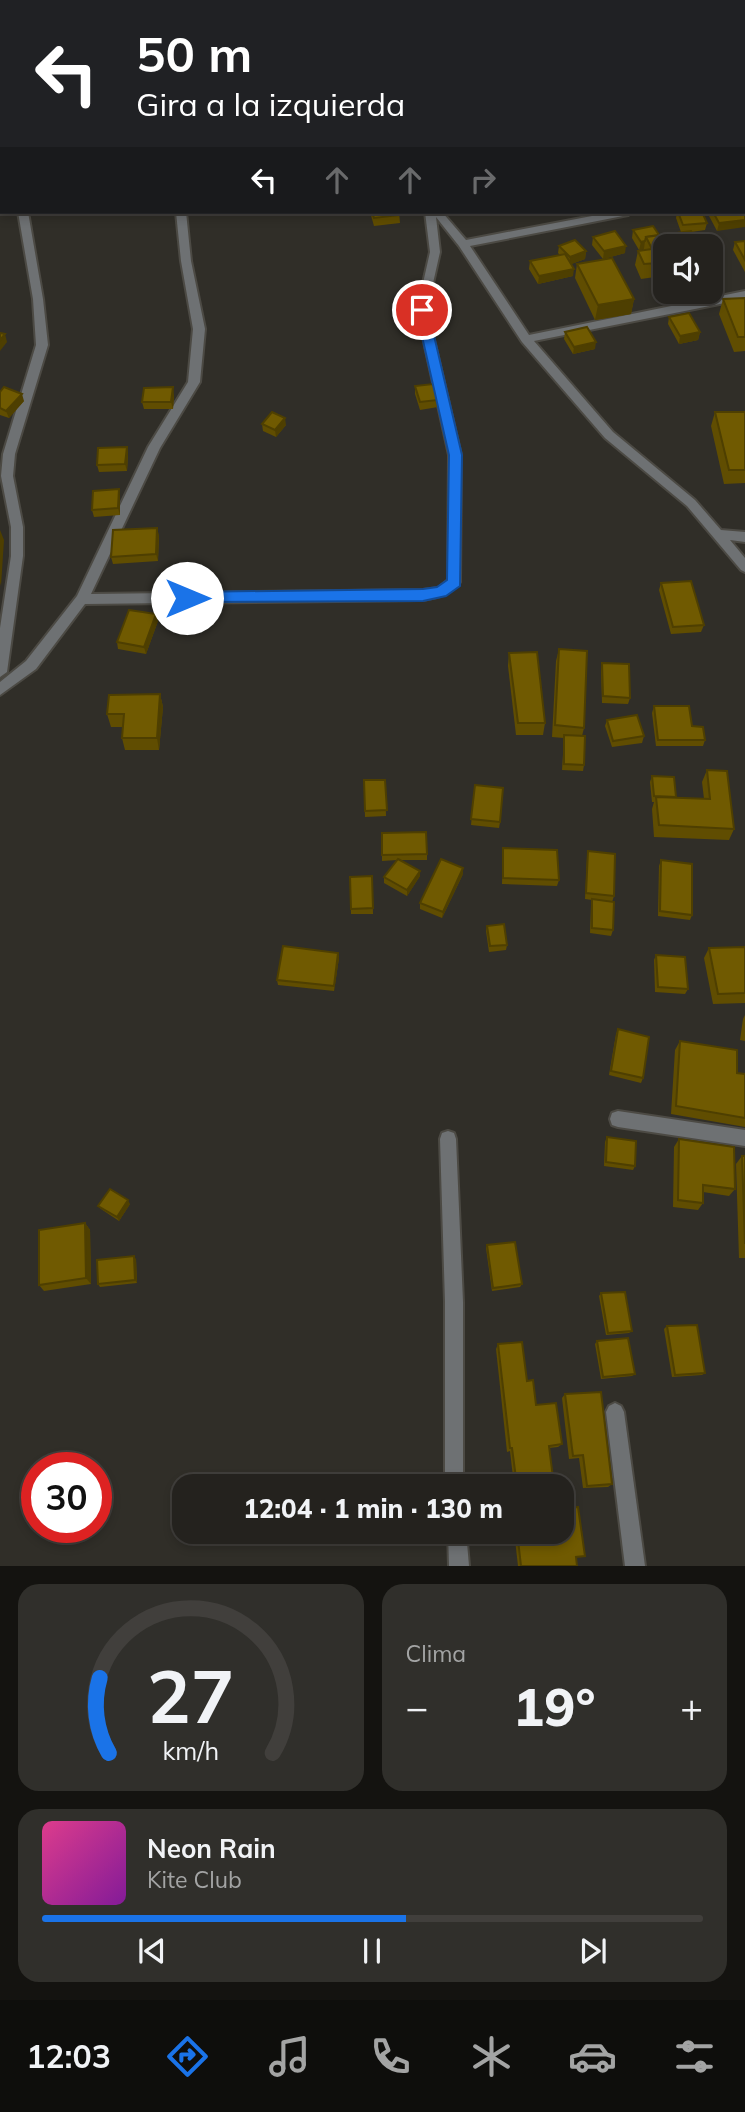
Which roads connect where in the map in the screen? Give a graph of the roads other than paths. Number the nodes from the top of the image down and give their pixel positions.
1 (23, 214) edge
2 (181, 214) edge
3 (430, 214) edge
4 (439, 214) edge
5 (618, 214) edge
6 (463, 244) junction
7 (745, 295) edge
8 (526, 339) junction
9 (4, 476) edge
10 (720, 535) junction
11 (745, 537) edge
12 (745, 567) edge
13 (82, 599) junction
14 (5, 602) edge
15 (0, 672) edge
16 (0, 690) edge
17 (618, 1119) dead end
18 (745, 1138) edge
19 (448, 1139) dead end
20 (615, 1412) dead end
21 (454, 1474) edge
22 (458, 1544) edge
23 (459, 1566) edge
24 (635, 1566) edge

1 - 9 street
2 - 13 street
3 - 13 street
4 - 6 street
5 - 6 street
6 - 8 street
7 - 8 street
8 - 10 street
9 - 14 street
10 - 11 street
10 - 12 street
13 - 16 street
14 - 15 street
17 - 18 street
19 - 21 street
20 - 24 street
22 - 23 street

